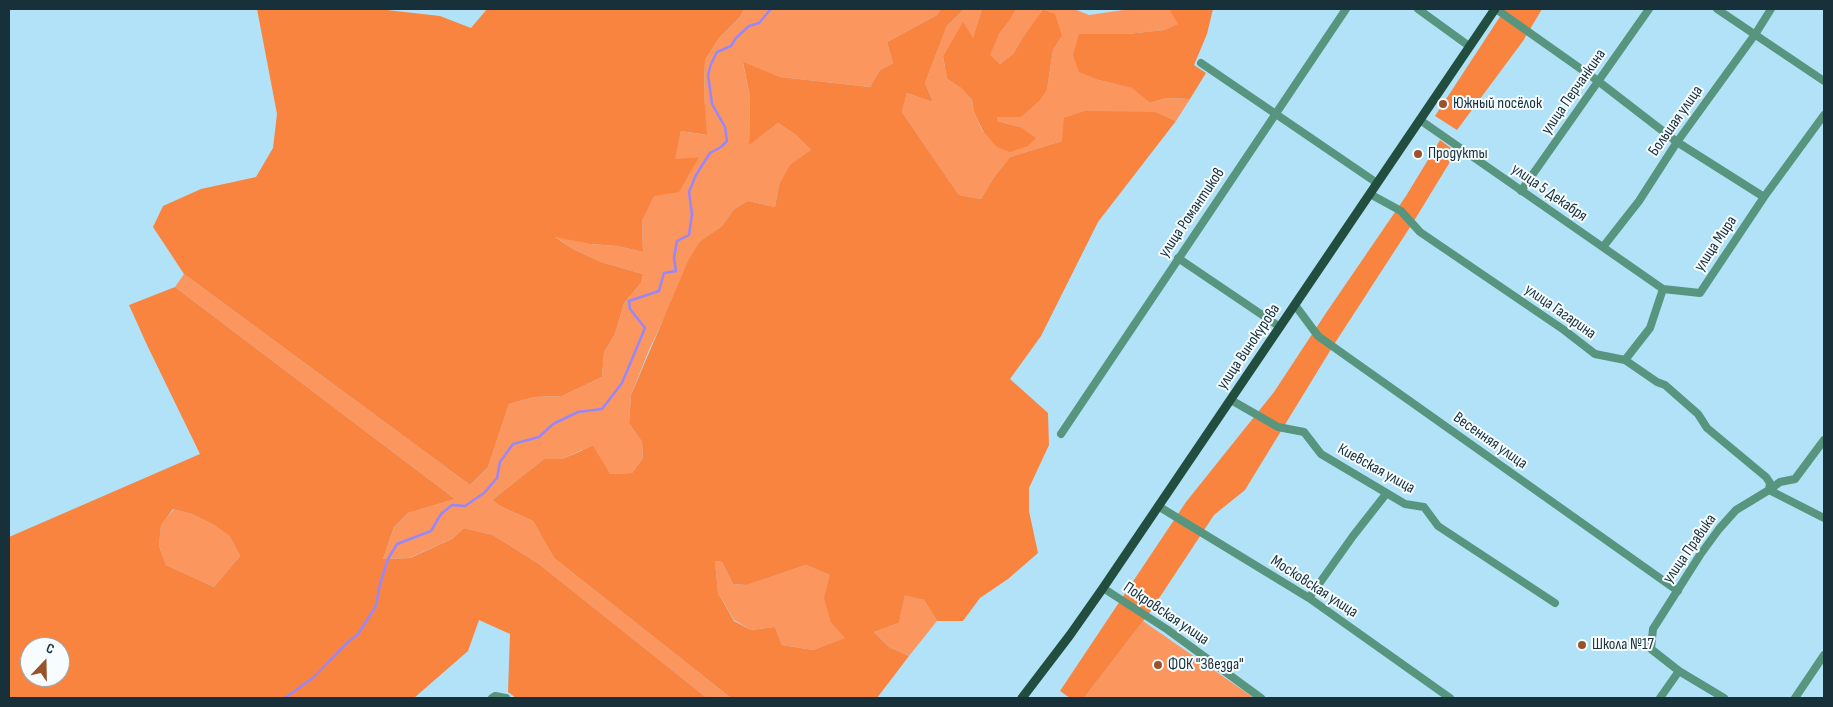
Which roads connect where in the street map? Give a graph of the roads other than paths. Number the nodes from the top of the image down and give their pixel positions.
1 (1346, 9) edge
2 (1418, 9) edge
3 (1495, 9) edge
4 (1649, 9) edge
5 (1716, 9) edge
6 (1771, 9) edge
7 (1756, 34) junction
8 (1469, 46) junction
9 (1201, 62) dead end
10 (1598, 81) junction
11 (1824, 81) edge
12 (1277, 114) junction
13 (1824, 115) edge
14 (1420, 120) junction
15 (1677, 142) junction
16 (1377, 183) junction
17 (1521, 191) junction
18 (1370, 194) junction
19 (1764, 197) junction
20 (1603, 247) junction
21 (1178, 258) junction
22 (1663, 289) junction
23 (1295, 305) junction
24 (1280, 327) junction
25 (1625, 360) junction
26 (1231, 400) junction
27 (1061, 434) dead end
28 (1824, 440) edge
29 (1769, 490) junction
30 (1386, 494) junction
31 (1158, 506) junction
32 (1824, 518) edge
33 (1103, 588) junction
34 (1678, 591) junction
35 (1309, 598) junction
36 (1556, 602) dead end
37 (1824, 655) edge
38 (1679, 671) junction
39 (492, 698) edge
40 (506, 698) edge
41 (1022, 698) edge
42 (1261, 698) edge
43 (1450, 698) edge
44 (1660, 698) edge
45 (1724, 698) edge
46 (1795, 698) edge

1 - 12 street, улица Романтиков
2 - 8 street
3 - 8 main road, улица Винокурова
3 - 10 street
4 - 10 street, улица Перчанкина
5 - 7 street
6 - 7 street, Большая улица
7 - 11 street
7 - 15 street, Большая улица
8 - 14 main road, улица Винокурова
9 - 12 street
10 - 15 street
10 - 17 street, улица Перчанкина
12 - 16 street
12 - 21 street, улица Романтиков
13 - 19 street, улица Мира
14 - 16 main road, улица Винокурова
14 - 17 street, улица 5 Декабря
15 - 19 street
15 - 20 street, Большая улица
16 - 18 main road, улица Винокурова
17 - 20 street, улица 5 Декабря
18 - 23 main road, улица Винокурова
18 - 25 street, улица Гагарина
19 - 22 street, улица Мира
20 - 22 street, улица 5 Декабря
21 - 24 street
21 - 27 street, улица Романтиков
22 - 25 street
23 - 24 main road, улица Винокурова
23 - 34 street, Весенняя улица
24 - 26 main road, улица Винокурова
25 - 29 street, улица Гагарина
26 - 30 street, Киевская улица
26 - 31 main road, улица Винокурова
28 - 29 street, улица Правика
29 - 32 street
29 - 34 street, улица Правика
30 - 35 street
30 - 36 street, Киевская улица
31 - 33 main road, улица Винокурова
31 - 35 street, Московская улица
33 - 41 main road, улица Винокурова
33 - 42 street, Покровская улица
34 - 38 street, улица Правика
35 - 43 street, Московская улица
37 - 46 street
38 - 44 street
38 - 45 street
39 - 40 street

